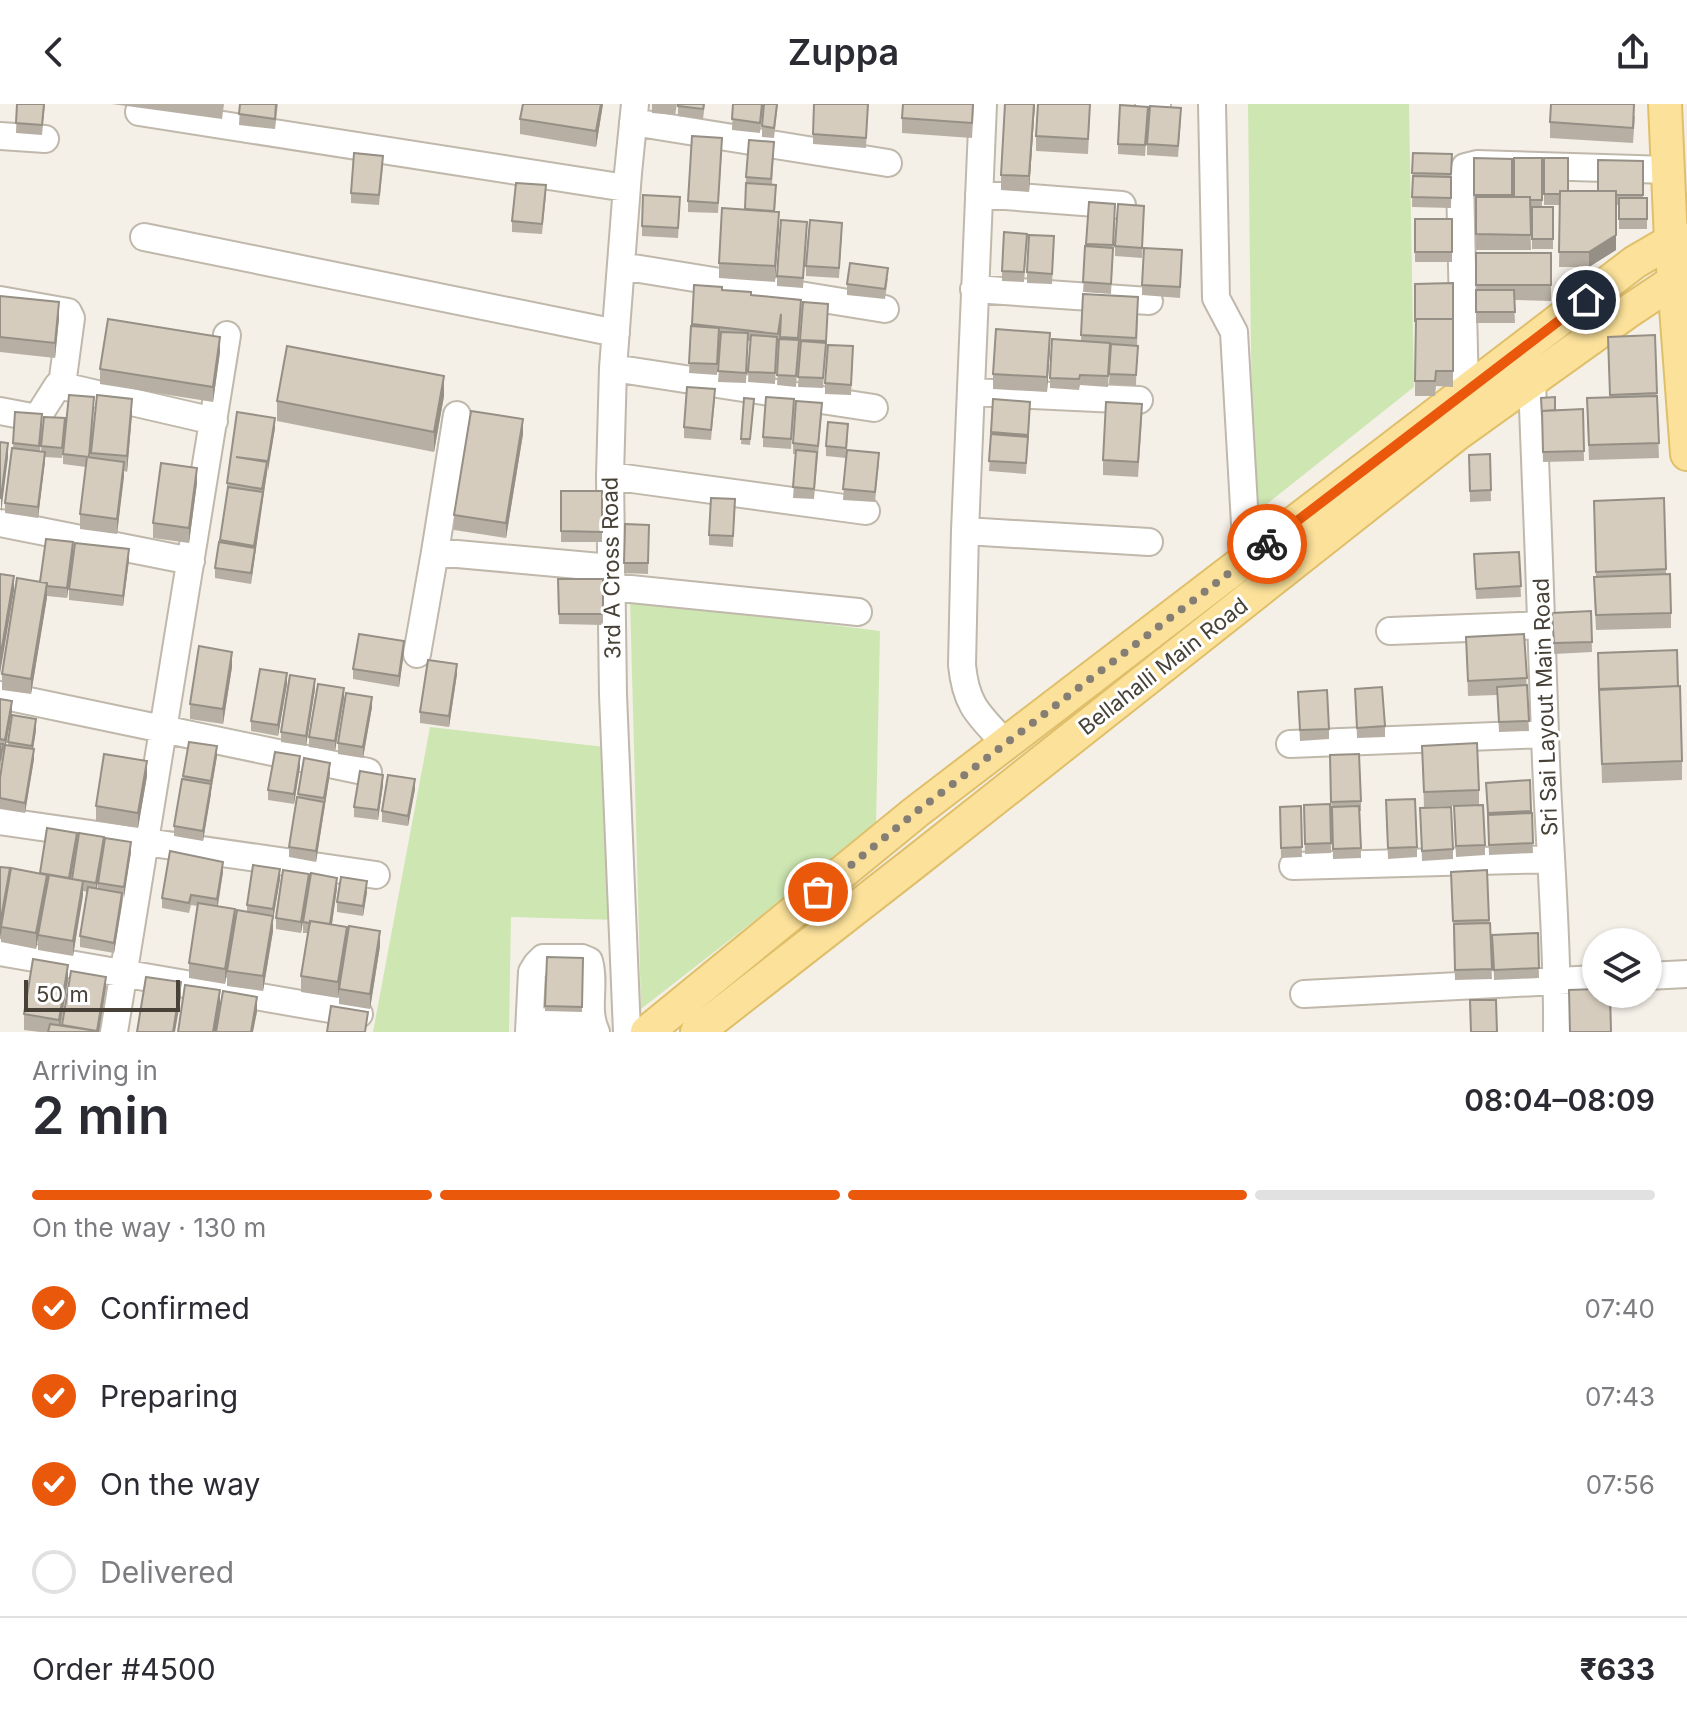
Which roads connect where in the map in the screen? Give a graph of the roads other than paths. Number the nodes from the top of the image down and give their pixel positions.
1 (983, 104) edge
2 (1149, 104) edge
3 (1212, 104) edge
4 (1665, 104) edge
5 (1157, 105) edge
6 (139, 112) dead end
7 (634, 113) edge
8 (0, 136) edge
9 (45, 139) dead end
10 (888, 163) dead end
11 (1668, 170) junction
12 (626, 188) junction
13 (979, 194) junction
14 (1138, 206) edge
15 (144, 237) dead end
16 (1679, 240) edge
17 (1490, 257) edge
18 (1460, 258) junction
19 (621, 266) junction
20 (1680, 280) edge
21 (974, 289) junction
22 (0, 300) edge
23 (1149, 301) dead end
24 (885, 309) dead end
25 (616, 333) junction
26 (227, 335) dead end
27 (613, 368) junction
28 (1532, 382) junction
29 (62, 385) junction
30 (971, 392) junction
31 (1465, 393) junction
32 (1139, 400) edge
33 (874, 408) dead end
34 (0, 411) edge
35 (457, 415) dead end
36 (214, 421) junction
37 (1687, 454) edge
38 (610, 476) junction
39 (866, 511) dead end
40 (0, 523) edge
41 (965, 531) junction
42 (1149, 542) dead end
43 (435, 552) junction
44 (1247, 559) junction
45 (191, 561) junction
46 (611, 578) junction
47 (858, 612) dead end
48 (1543, 625) junction
49 (1390, 631) dead end
50 (417, 654) dead end
51 (0, 695) edge
52 (165, 728) junction
53 (1545, 734) junction
54 (1006, 744) junction
55 (1290, 744) dead end
56 (368, 772) edge
57 (0, 821) edge
58 (145, 844) junction
59 (1551, 859) junction
60 (1293, 866) dead end
61 (376, 875) dead end
62 (0, 952) edge
63 (124, 974) junction
64 (1687, 974) edge
65 (1662, 975) edge
66 (1582, 980) edge
67 (1557, 981) junction
68 (1304, 994) dead end
69 (359, 1014) edge
70 (593, 1026) edge
71 (530, 1027) edge
72 (114, 1032) edge
73 (627, 1032) edge
74 (647, 1032) edge
75 (697, 1032) edge
76 (1557, 1032) edge

1 - 13 street
2 - 5 street
3 - 44 street
4 - 11 main road
6 - 12 street
7 - 10 street
7 - 12 street, 3rd A Cross Road
8 - 9 street
11 - 16 main road
11 - 18 street
12 - 19 street, 3rd A Cross Road
13 - 14 street
13 - 21 street
15 - 25 street
16 - 20 main road
16 - 31 main road, Bellahalli Main Road
17 - 18 street
18 - 31 street
19 - 24 street
19 - 25 street, 3rd A Cross Road
20 - 28 main road, Bellahalli Main Road
20 - 37 main road
21 - 23 street
21 - 30 street
22 - 29 street
25 - 27 street, 3rd A Cross Road
26 - 36 street
27 - 33 street
27 - 38 street, 3rd A Cross Road
28 - 48 street, Sri Sai Layout Main Road
28 - 75 main road, Bellahalli Main Road
29 - 34 street
29 - 36 street
30 - 32 street
30 - 41 street
31 - 44 main road, Bellahalli Main Road
35 - 43 street
36 - 45 street
38 - 39 street
38 - 46 street, 3rd A Cross Road
40 - 45 street
41 - 42 street
41 - 54 street
43 - 46 street
43 - 50 street
44 - 54 main road, Bellahalli Main Road
45 - 52 street
46 - 47 street
46 - 73 street, 3rd A Cross Road
48 - 49 street
48 - 53 street, Sri Sai Layout Main Road
51 - 52 street
52 - 56 street
52 - 58 street
53 - 55 street
53 - 59 street, Sri Sai Layout Main Road
54 - 74 main road, Bellahalli Main Road
57 - 58 street
58 - 61 street
58 - 63 street
59 - 60 street
59 - 67 street, Sri Sai Layout Main Road
62 - 63 street
63 - 69 street
63 - 72 street
64 - 65 street
66 - 67 street
67 - 68 street
67 - 76 street, Sri Sai Layout Main Road
70 - 71 street
70 - 71 street

